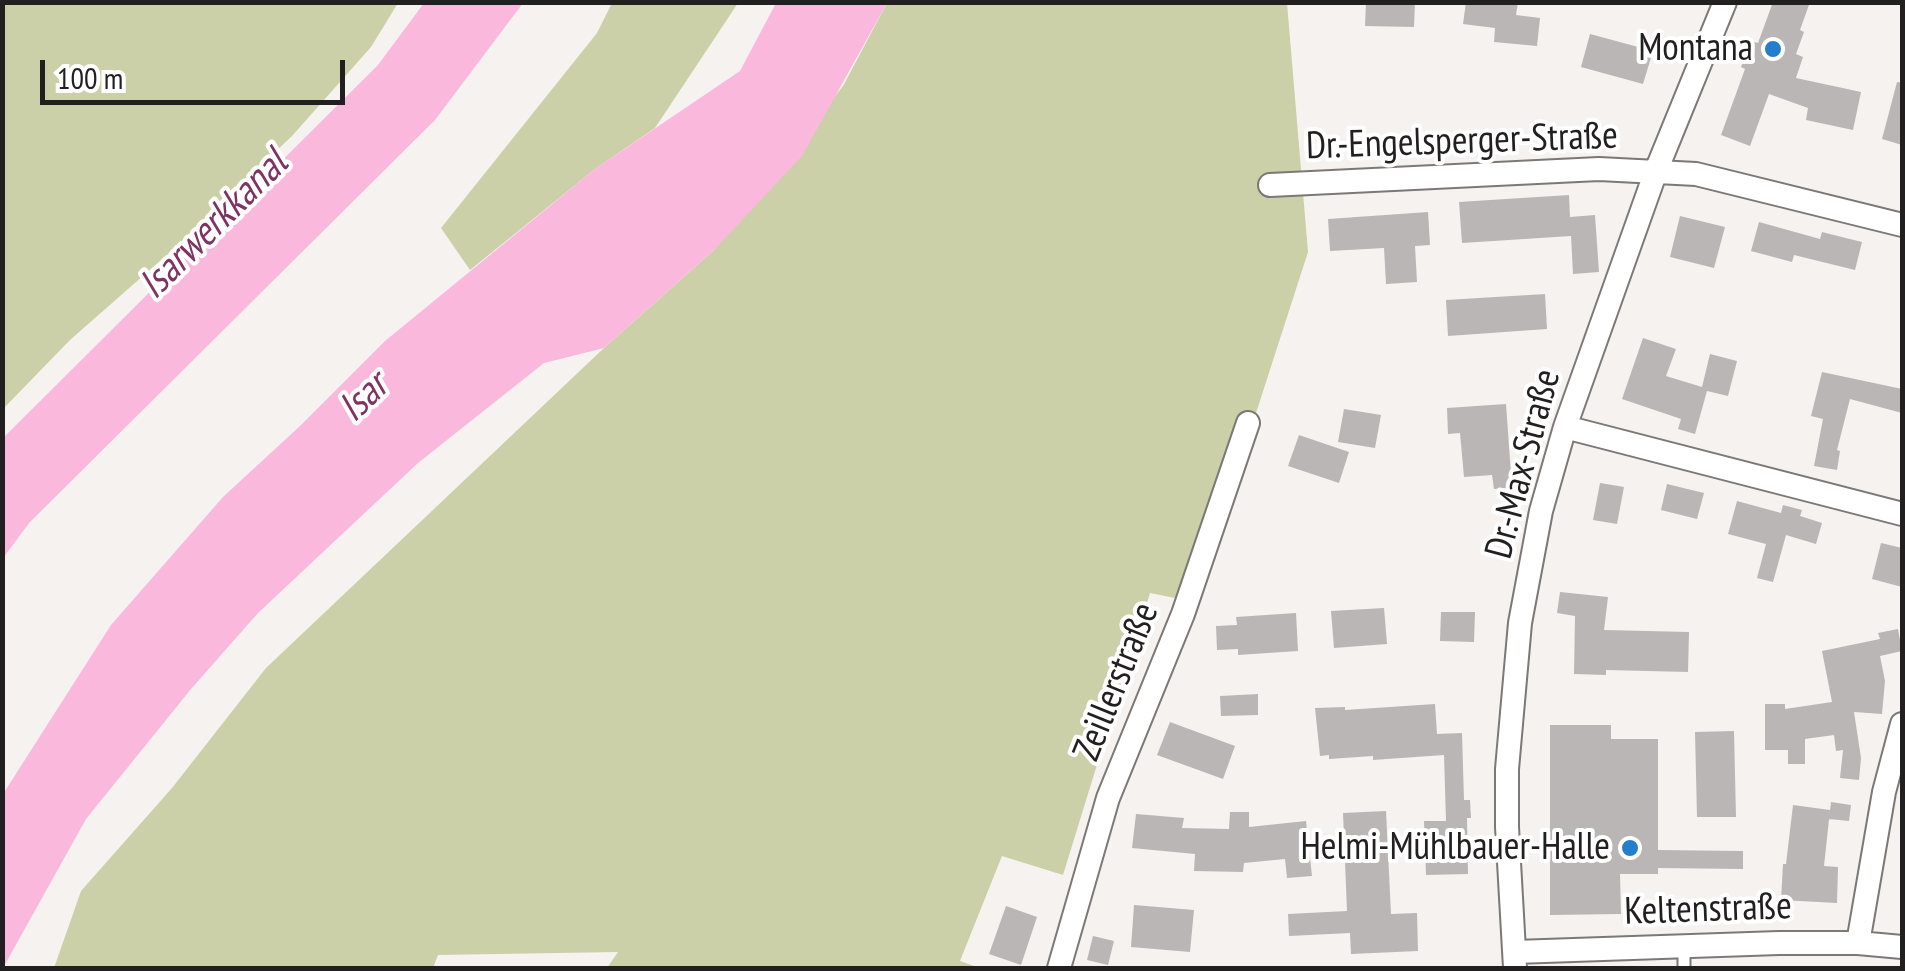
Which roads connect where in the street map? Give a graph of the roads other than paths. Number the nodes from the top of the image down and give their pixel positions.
1 (1724, 2) edge
2 (1656, 171) junction
3 (1270, 185) dead end
4 (1902, 225) edge
5 (1248, 423) dead end
6 (1565, 427) junction
7 (1902, 514) edge
8 (1902, 724) edge
9 (1893, 794) edge
10 (1858, 942) junction
11 (1902, 947) edge
12 (1684, 957) edge
13 (1515, 960) edge
14 (1059, 968) edge

1 - 2 street, Dr.-Max-Straße
2 - 3 street, Dr.-Engelsperger-Straße
2 - 4 street, Dr.-Engelsperger-Straße
2 - 6 street, Dr.-Max-Straße
5 - 14 street, Zeillerstraße
6 - 7 street
6 - 13 street, Dr.-Max-Straße
8 - 9 street
9 - 10 street
10 - 11 street, Keltenstraße
10 - 12 street, Keltenstraße
12 - 13 street, Keltenstraße

